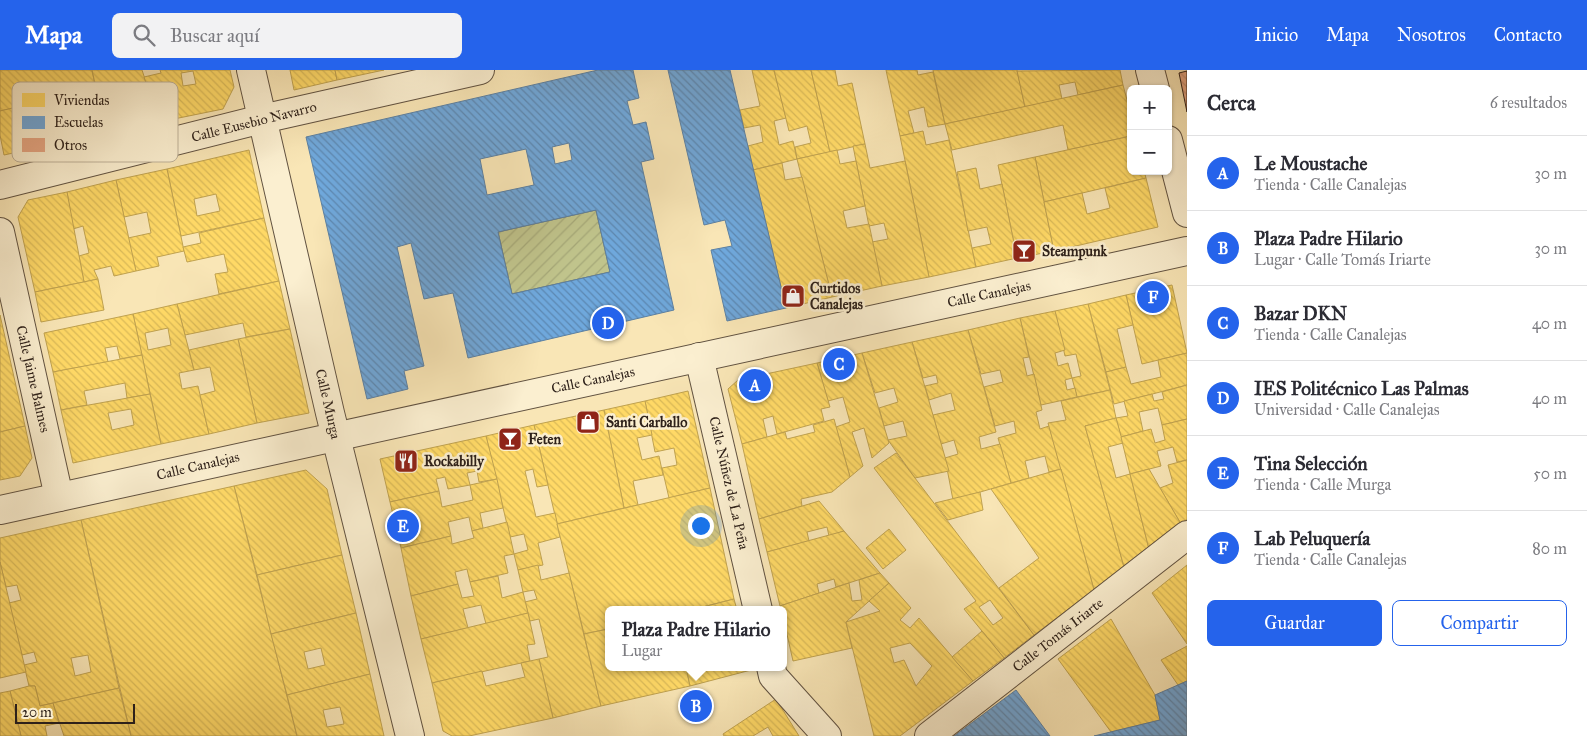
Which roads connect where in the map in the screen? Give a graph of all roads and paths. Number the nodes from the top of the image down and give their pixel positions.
1 (251, 70) edge
2 (480, 70) edge
3 (1150, 70) edge
4 (1154, 85) edge
5 (262, 119) junction
6 (178, 140) edge
7 (1172, 156) edge
8 (91, 162) edge
9 (0, 185) edge
10 (1187, 214) edge
11 (0, 232) edge
12 (1187, 251) edge
13 (699, 357) junction
14 (336, 435) junction
15 (59, 497) junction
16 (0, 510) edge
17 (1187, 535) edge
18 (757, 606) edge
19 (772, 672) edge
20 (410, 736) edge
21 (827, 736) edge
22 (929, 736) edge

1 - 5 street, Calle Murga
2 - 5 street, Calle Eusebio Navarro
3 - 4 street
5 - 6 street, Calle Eusebio Navarro
5 - 14 street, Calle Murga
7 - 10 street
8 - 9 street, Calle Eusebio Navarro
11 - 15 street, Calle Jaime Balmes
12 - 13 street, Calle Canalejas
13 - 14 street, Calle Canalejas
13 - 18 street, Calle Núñez de La Peña
14 - 15 street, Calle Canalejas
14 - 20 street, Calle Murga
15 - 16 street, Calle Canalejas
17 - 22 street, Calle Tomás Iriarte
19 - 21 street

